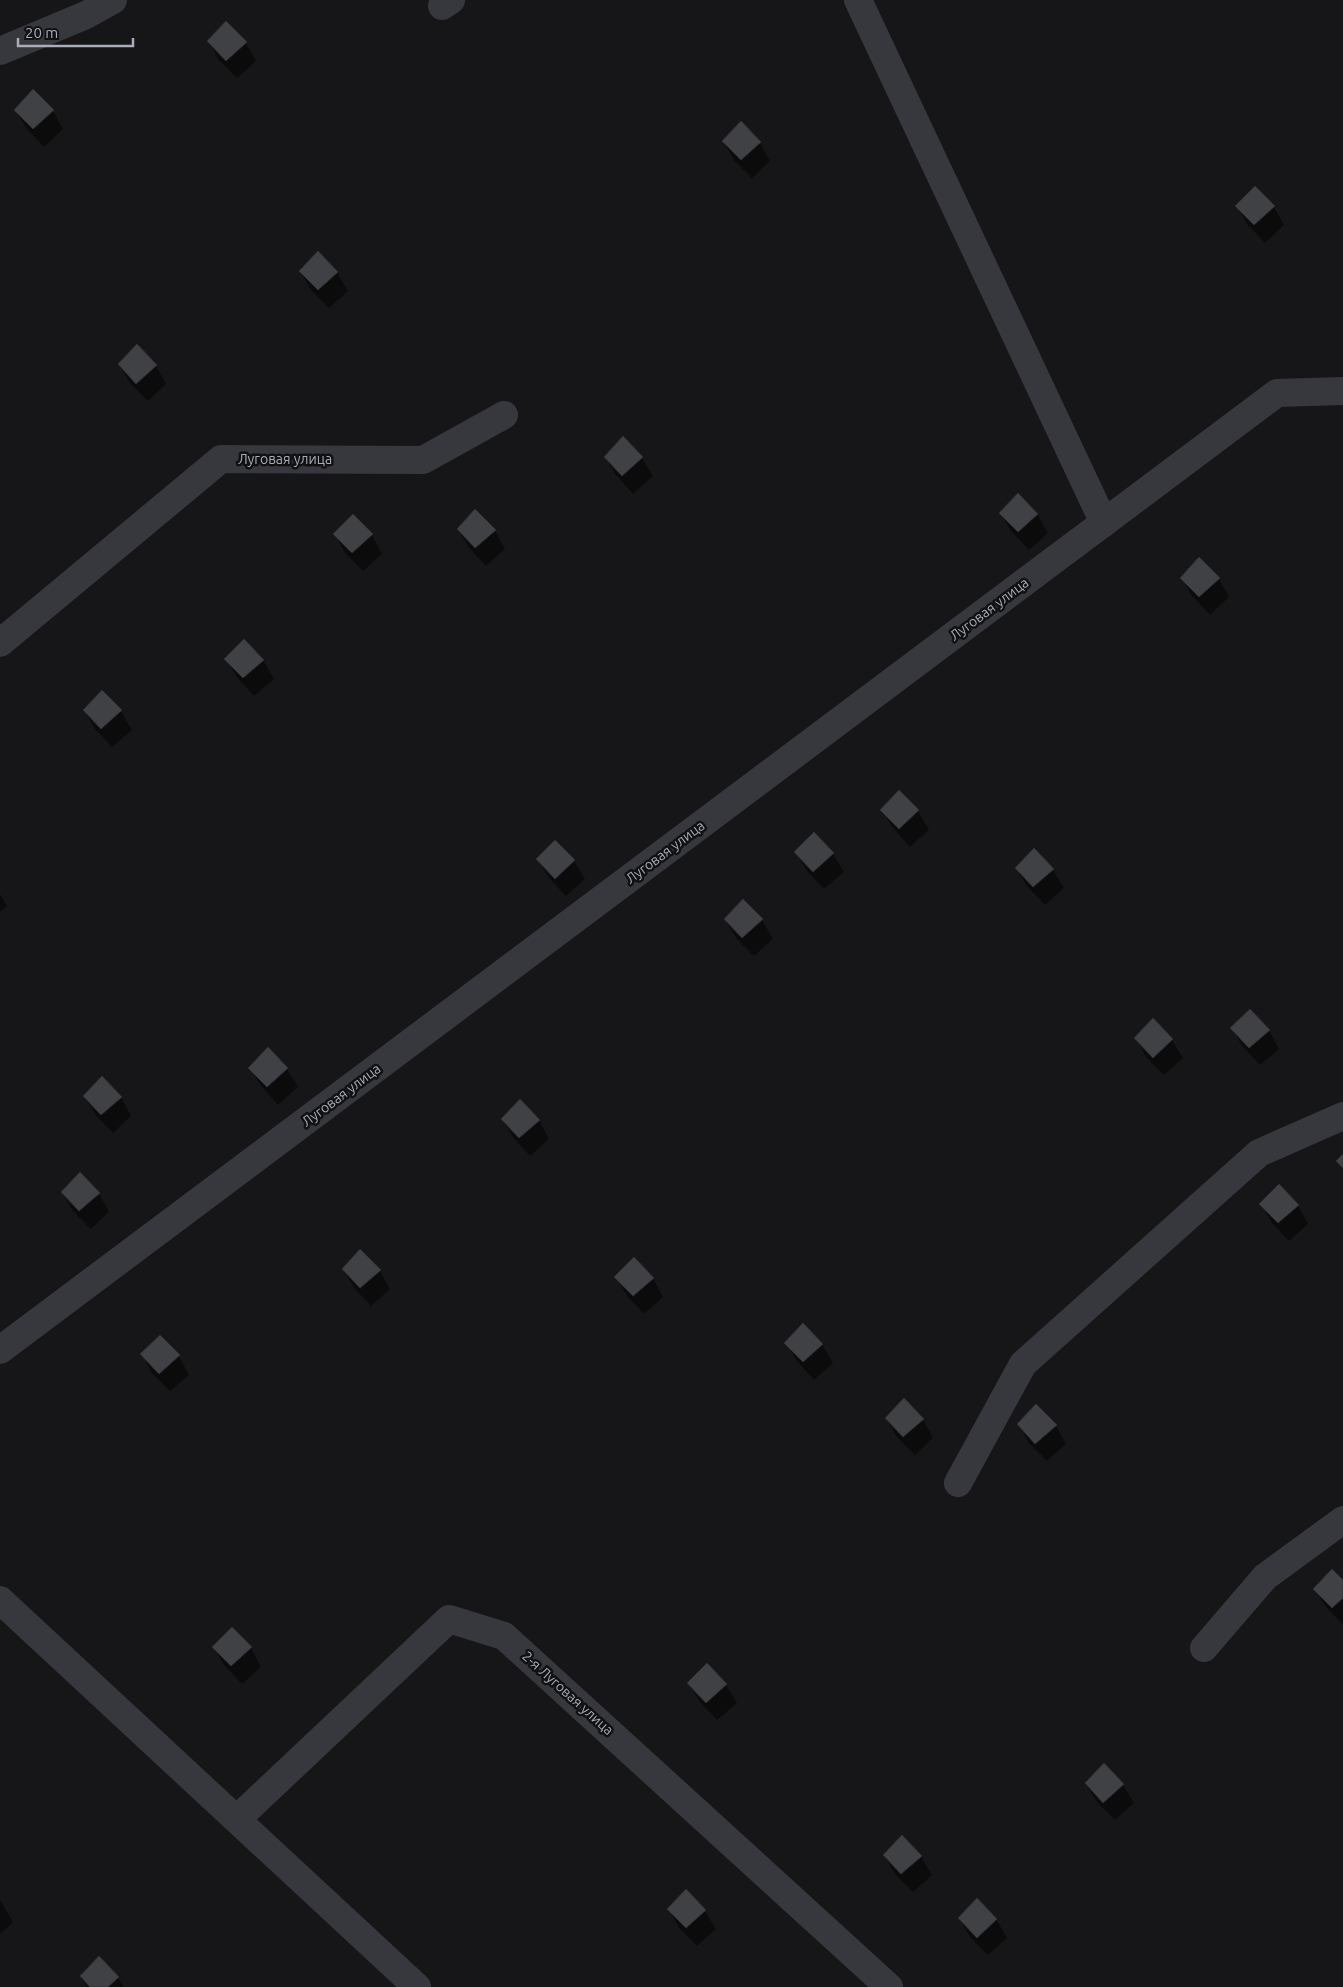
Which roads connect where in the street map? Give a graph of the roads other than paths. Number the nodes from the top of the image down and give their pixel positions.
1 (113, 0) edge
2 (858, 0) edge
3 (0, 52) edge
4 (1343, 391) edge
5 (504, 415) dead end
6 (1104, 523) junction
7 (0, 642) edge
8 (1343, 1116) edge
9 (0, 1350) edge
10 (958, 1483) dead end
11 (1343, 1520) edge
12 (0, 1600) edge
13 (1204, 1648) dead end
14 (237, 1819) junction
15 (417, 1987) edge
16 (890, 1987) edge

1 - 3 street
2 - 6 street
4 - 6 street, Луговая улица
5 - 7 street, Луговая улица
6 - 9 street, Луговая улица
8 - 10 street
11 - 13 street
12 - 14 street
14 - 15 street
14 - 16 street, 2-я Луговая улица

